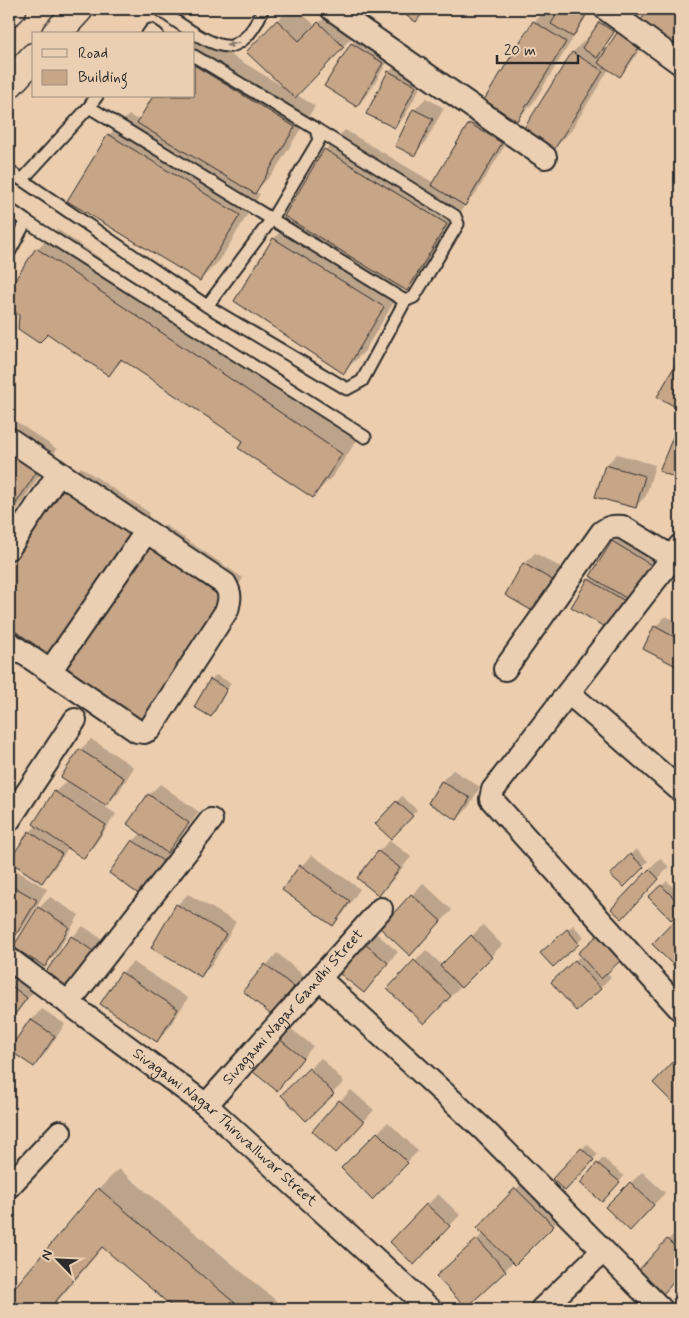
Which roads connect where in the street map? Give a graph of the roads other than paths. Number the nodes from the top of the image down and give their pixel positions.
1 (12, 9) edge
2 (79, 9) edge
3 (158, 9) edge
4 (262, 9) edge
5 (332, 9) edge
6 (606, 9) edge
7 (9, 12) edge
8 (58, 32) edge
9 (195, 57) edge
10 (32, 59) edge
11 (680, 63) edge
12 (9, 84) edge
13 (96, 98) edge
14 (89, 107) junction
15 (316, 129) junction
16 (546, 156) dead end
17 (9, 171) edge
18 (23, 180) junction
19 (9, 209) edge
20 (272, 219) junction
21 (26, 221) junction
22 (9, 253) edge
23 (405, 302) junction
24 (207, 306) junction
25 (365, 437) dead end
26 (9, 439) edge
27 (59, 473) junction
28 (146, 532) junction
29 (9, 548) edge
30 (678, 555) edge
31 (9, 643) edge
32 (505, 669) dead end
33 (50, 671) junction
34 (570, 693) junction
35 (75, 720) dead end
36 (680, 790) edge
37 (9, 820) edge
38 (211, 820) dead end
39 (381, 909) dead end
40 (9, 959) edge
41 (320, 978) junction
42 (68, 1003) junction
43 (680, 1009) edge
44 (206, 1105) junction
45 (60, 1132) dead end
46 (9, 1186) edge
47 (603, 1252) junction
48 (430, 1309) edge
49 (542, 1309) edge
50 (661, 1309) edge

1 - 7 main road
2 - 8 main road
4 -> 3 lane
5 - 16 street
6 - 11 street
9 - 15 lane
10 - 12 main road
13 - 14 lane
14 - 18 lane
14 - 20 lane
15 - 20 lane
15 - 23 lane
17 - 18 lane
18 - 24 lane
19 - 21 lane
20 - 23 lane
20 - 24 lane
21 - 22 lane
21 - 25 lane
23 - 24 lane
26 - 27 street
27 - 28 street
27 - 29 street
28 - 33 street
28 - 33 street
30 - 32 street
30 - 34 street
31 - 33 street
34 - 36 street
34 - 43 street
35 - 37 street
38 - 42 street
39 - 41 street, Sivagami Nagar Gandhi Street
40 - 42 street, Sivagami Nagar Thiruvalluvar Street
41 - 44 street, Sivagami Nagar Gandhi Street
41 - 47 street
42 - 44 street, Sivagami Nagar Thiruvalluvar Street
44 - 48 street, Sivagami Nagar Thiruvalluvar Street
45 - 46 street
47 - 49 street
47 - 50 street

